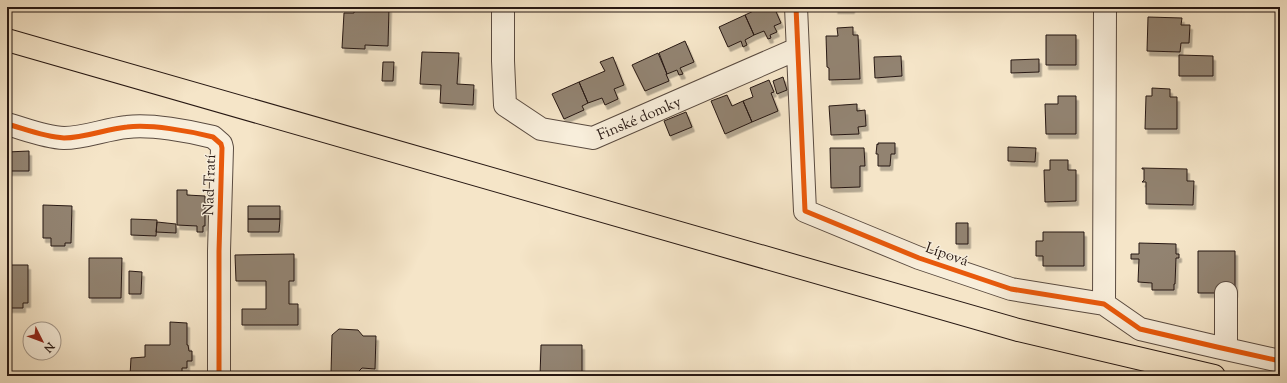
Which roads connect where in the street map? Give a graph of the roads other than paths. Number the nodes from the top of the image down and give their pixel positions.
1 (503, 7) edge
2 (796, 7) edge
3 (1105, 7) edge
4 (7, 40) edge
5 (798, 49) junction
6 (7, 124) edge
7 (1226, 293) dead end
8 (1104, 304) junction
9 (1226, 349) junction
10 (1280, 360) edge
11 (219, 376) edge
12 (1214, 376) edge

1 - 5 street, Finské domky
2 - 5 street, Lípová
3 - 8 street
4 - 12 main road
5 - 8 street, Lípová
6 - 11 street, Nad Tratí
7 - 9 street
8 - 9 street, Lípová
9 - 10 street, Lípová

